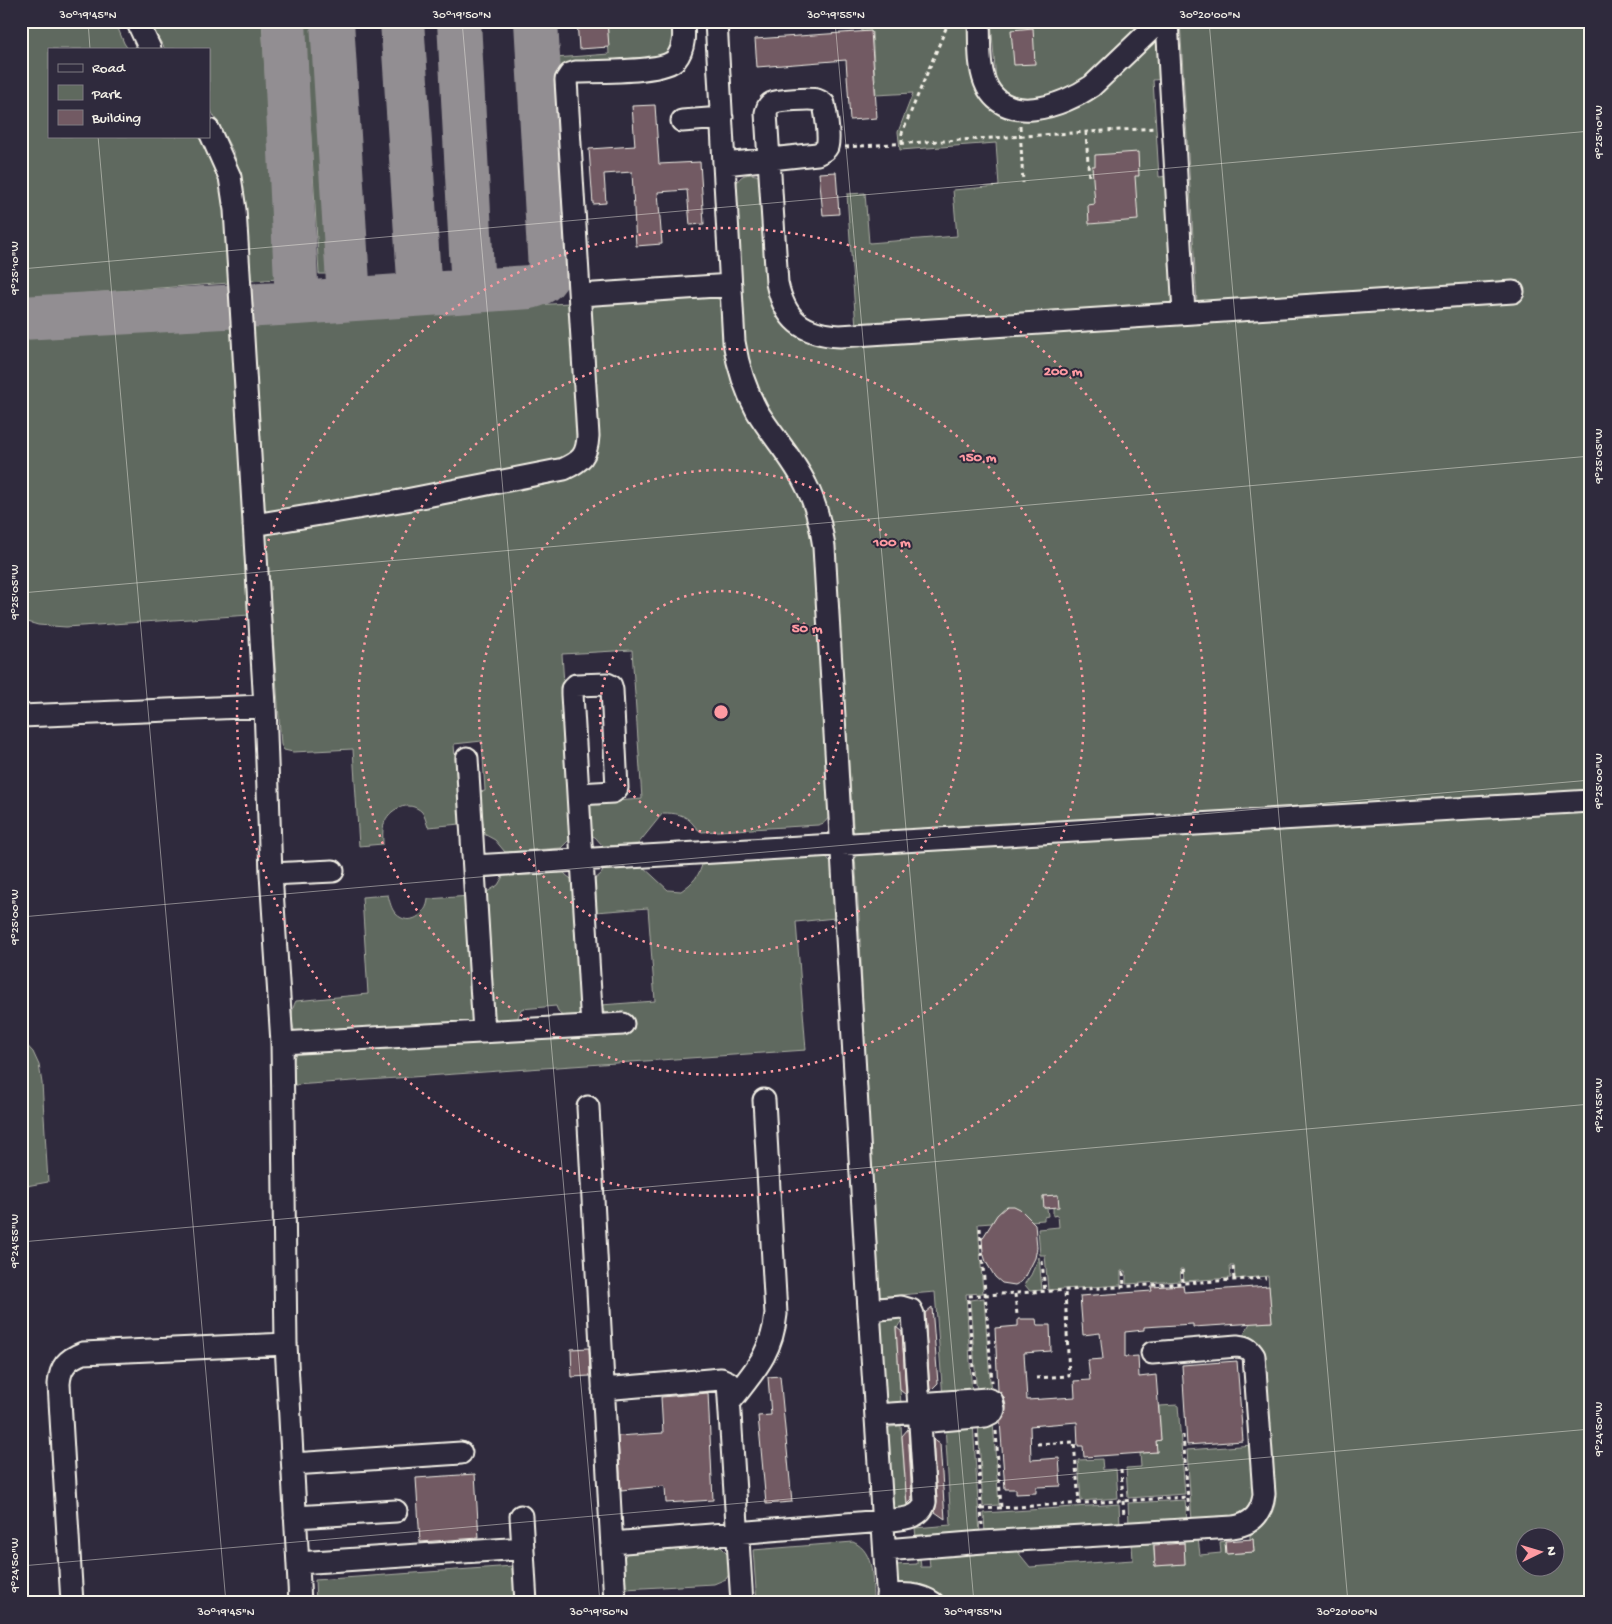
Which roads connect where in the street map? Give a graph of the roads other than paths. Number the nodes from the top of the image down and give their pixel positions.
1 (137, 21) edge
2 (683, 21) edge
3 (716, 21) edge
4 (979, 21) edge
5 (1160, 21) edge
6 (1167, 21) edge
7 (150, 48) edge
8 (722, 118) junction
9 (682, 121) dead end
10 (210, 132) edge
11 (769, 159) junction
12 (724, 164) junction
13 (731, 285) junction
14 (1513, 292) dead end
15 (580, 295) junction
16 (1184, 313) junction
17 (254, 525) junction
18 (265, 706) junction
19 (21, 716) edge
20 (467, 758) dead end
21 (578, 794) junction
22 (1591, 800) edge
23 (842, 844) junction
24 (583, 859) junction
25 (474, 866) junction
26 (333, 871) dead end
27 (271, 874) junction
28 (624, 1024) dead end
29 (592, 1026) junction
30 (484, 1032) junction
31 (282, 1043) junction
32 (764, 1100) dead end
33 (588, 1107) dead end
34 (869, 1310) junction
35 (286, 1344) junction
36 (1152, 1353) dead end
37 (603, 1389) junction
38 (730, 1402) junction
39 (985, 1408) road end
40 (920, 1413) junction
41 (876, 1415) junction
42 (461, 1453) dead end
43 (293, 1464) junction
44 (396, 1511) dead end
45 (521, 1516) dead end
46 (295, 1517) junction
47 (883, 1521) junction
48 (738, 1533) junction
49 (612, 1543) junction
50 (523, 1548) junction
51 (884, 1550) junction
52 (298, 1563) junction
53 (887, 1599) edge
54 (736, 1602) edge
55 (72, 1603) edge
56 (300, 1603) edge
57 (526, 1603) edge
58 (615, 1603) edge
59 (932, 1603) edge

1 - 7 lane
2 - 15 lane
3 - 8 lane
4 - 5 lane
6 - 16 lane
8 - 9 lane
8 - 12 lane
10 - 17 lane
11 - 11 lane
11 - 12 lane
11 - 16 lane
12 - 13 lane
13 - 15 lane
13 - 23 lane
14 - 16 lane
15 - 17 lane
17 - 18 lane
18 - 19 lane
18 - 27 lane
20 - 25 lane
21 - 21 lane
21 - 24 lane
22 - 23 lane
23 - 24 lane
23 - 34 lane
24 - 25 lane
24 - 29 lane
25 - 30 lane
26 - 27 lane
27 - 31 lane
28 - 29 lane
29 - 30 lane
30 - 31 lane
31 - 35 lane
32 - 38 lane
33 - 37 lane
34 - 40 lane
34 - 41 lane
35 - 43 lane
35 - 55 lane
36 - 51 lane
37 - 38 lane
37 - 49 lane
38 - 48 lane
39 - 40 lane
40 - 41 lane
40 - 47 lane
41 - 47 lane
42 - 43 lane
43 - 46 lane
44 - 46 lane
45 - 50 lane
46 - 52 lane
47 - 48 lane
47 - 51 lane
48 - 49 lane
48 - 54 lane
49 - 58 lane
50 - 52 lane
50 - 57 lane
51 - 53 lane
52 - 56 lane
53 - 59 lane

